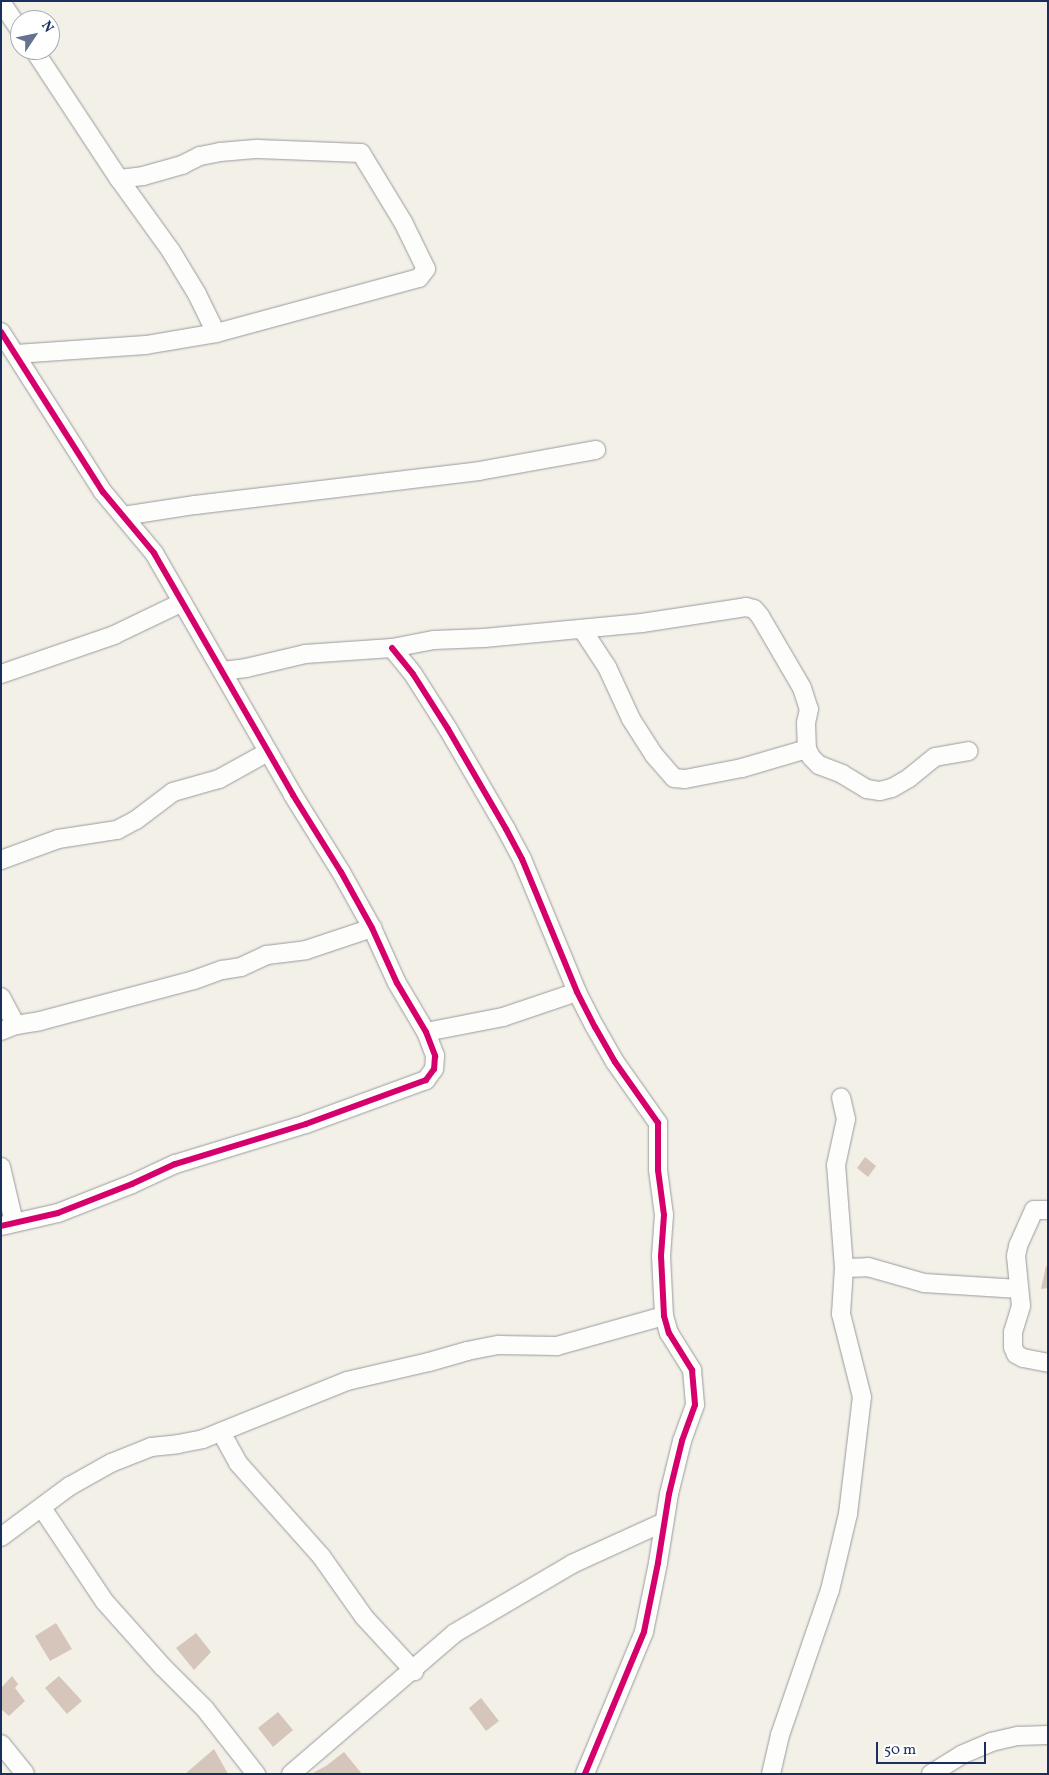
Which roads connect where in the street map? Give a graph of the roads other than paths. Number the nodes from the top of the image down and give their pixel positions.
1 (1, 2) edge
2 (10, 15) edge
3 (41, 60) edge
4 (119, 178) junction
5 (1, 332) edge
6 (216, 333) junction
7 (16, 354) junction
8 (596, 450) dead end
9 (123, 516) junction
10 (183, 602) junction
11 (582, 629) junction
12 (392, 648) junction
13 (3, 669) edge
14 (222, 671) junction
15 (808, 749) junction
16 (968, 751) dead end
17 (268, 752) junction
18 (1, 860) edge
19 (372, 928) junction
20 (577, 992) junction
21 (1, 997) edge
22 (9, 1028) edge
23 (426, 1032) junction
24 (841, 1098) dead end
25 (1, 1167) edge
26 (1048, 1210) edge
27 (8, 1224) edge
28 (844, 1268) junction
29 (1019, 1289) junction
30 (664, 1316) junction
31 (1048, 1363) edge
32 (221, 1432) junction
33 (42, 1508) junction
34 (664, 1522) junction
35 (1, 1537) edge
36 (414, 1671) junction
37 (1048, 1735) edge
38 (1, 1744) edge
39 (25, 1774) edge
40 (256, 1774) edge
41 (291, 1774) edge
42 (584, 1774) edge
43 (771, 1774) edge
44 (930, 1774) edge

1 - 2 street
3 - 4 street
4 - 6 street
4 - 6 street
5 - 7 street
6 - 7 street
7 - 9 street
8 - 9 street
9 - 10 street
10 - 13 street
10 - 14 street
11 - 12 street
11 - 15 street
11 - 15 street
12 - 14 street
12 - 20 street
14 - 17 street
15 - 16 street
17 - 18 street
17 - 19 street
19 - 22 street
19 - 23 street
20 - 23 street
20 - 30 street
21 - 22 street
23 - 27 street
24 - 28 street
25 - 27 street
26 - 29 street
28 - 29 street
28 - 43 street
29 - 31 street
30 - 32 street
30 - 34 street
32 - 33 street
32 - 36 street
33 - 35 street
33 - 40 street
34 - 36 street
34 - 42 street
36 - 41 street
37 - 44 street
38 - 39 street

